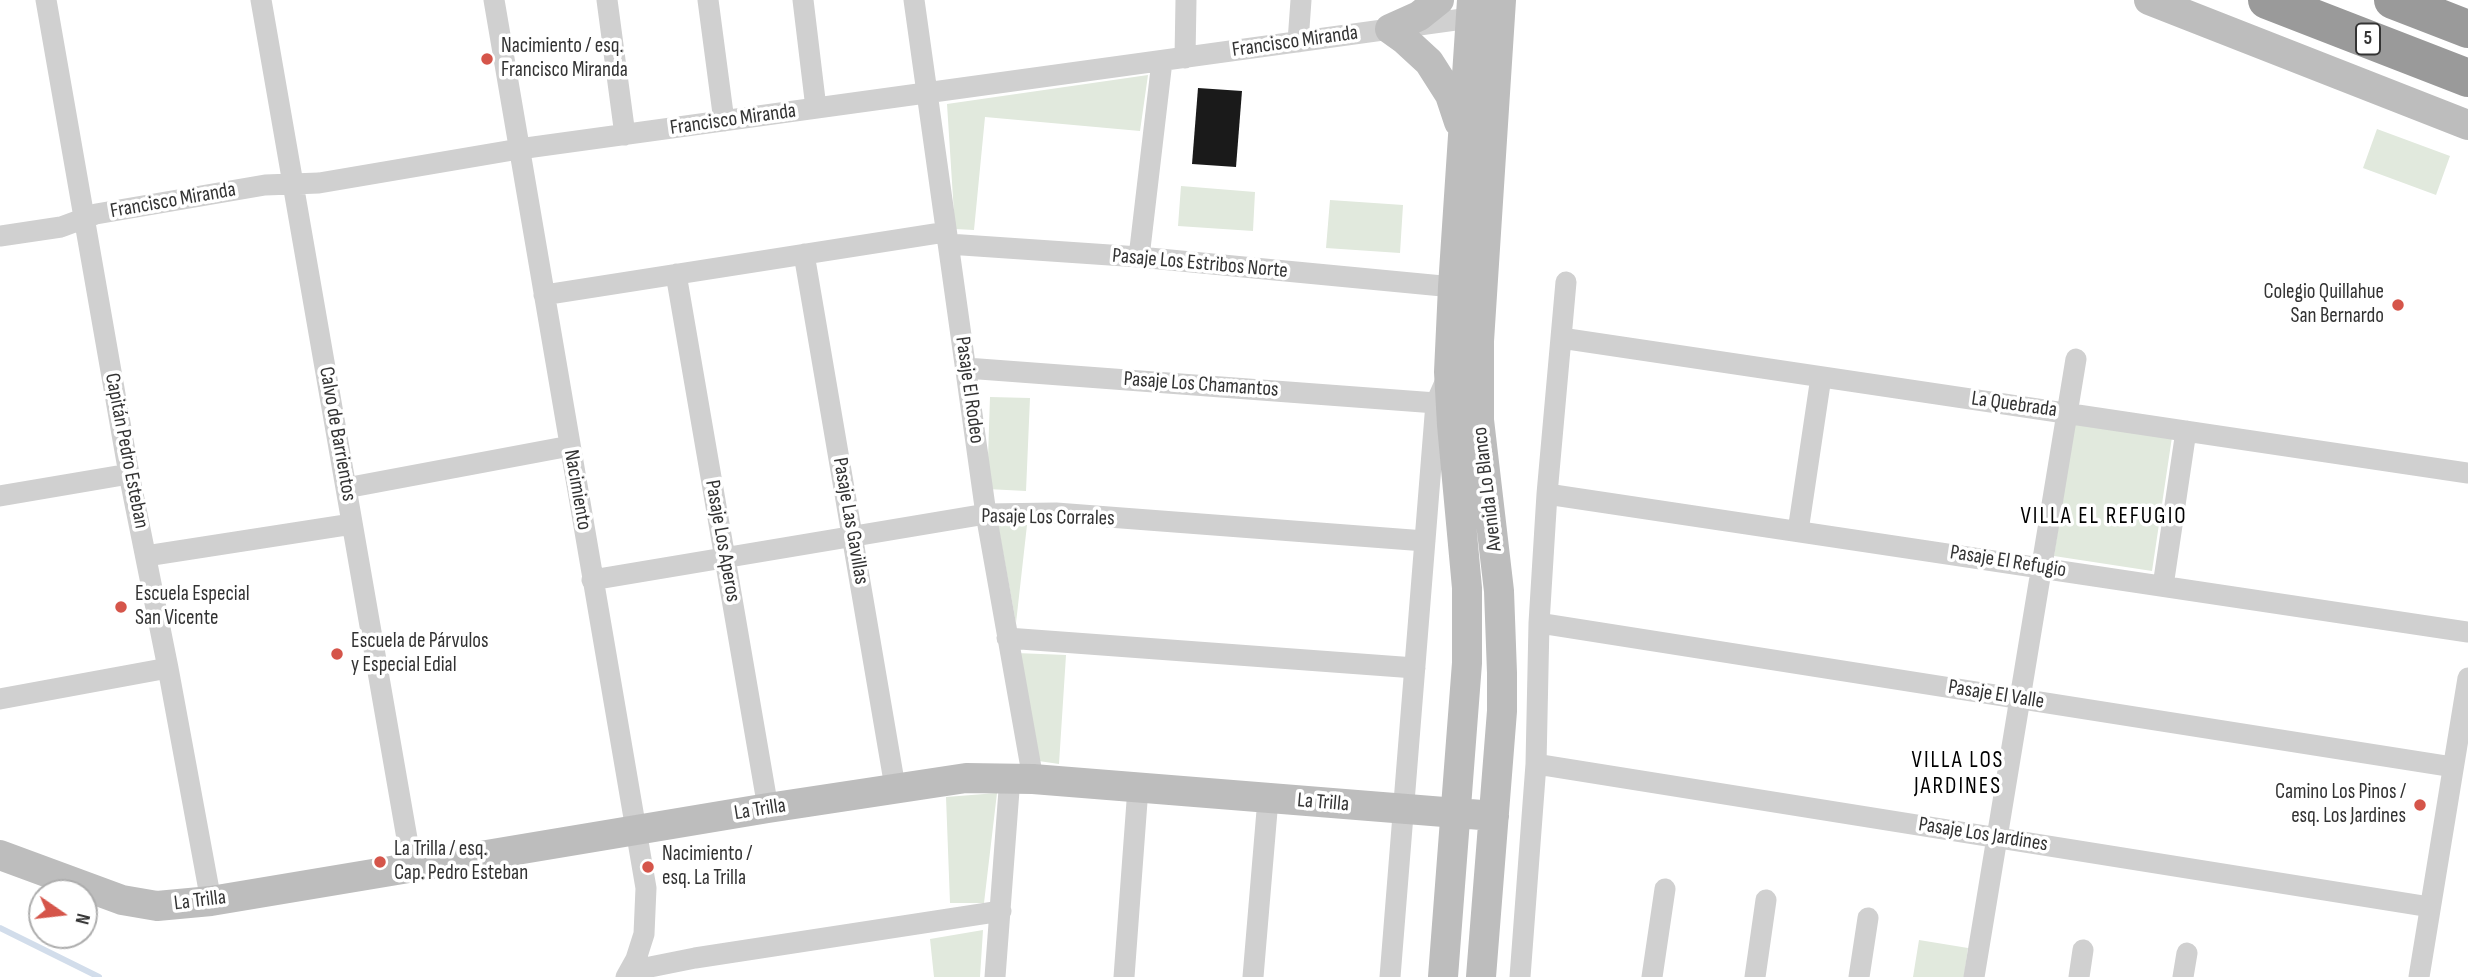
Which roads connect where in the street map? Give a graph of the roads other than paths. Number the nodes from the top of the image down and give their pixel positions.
1 (46, 0) edge
2 (261, 0) edge
3 (494, 0) edge
4 (607, 0) edge
5 (708, 0) edge
6 (803, 0) edge
7 (914, 0) edge
8 (1186, 0) edge
9 (1301, 0) edge
10 (1439, 0) edge
11 (1500, 0) edge
12 (2149, 0) edge
13 (2267, 0) edge
14 (2393, 0) edge
15 (1471, 9) edge
16 (1390, 29) junction
17 (2468, 29) edge
18 (1298, 42) junction
19 (1185, 58) junction
20 (1162, 61) junction
21 (2468, 78) edge
22 (928, 93) junction
23 (816, 108) junction
24 (724, 121) junction
25 (2468, 125) edge
26 (1462, 132) junction
27 (625, 135) junction
28 (519, 149) junction
29 (293, 184) junction
30 (84, 219) junction
31 (0, 236) edge
32 (947, 238) junction
33 (804, 254) junction
34 (1139, 257) junction
35 (676, 274) junction
36 (1566, 282) dead end
37 (1452, 287) junction
38 (544, 295) junction
39 (1561, 338) junction
40 (2076, 359) dead end
41 (966, 368) junction
42 (1449, 372) junction
43 (1821, 377) junction
44 (1436, 403) junction
45 (2067, 413) junction
46 (2186, 431) junction
47 (570, 446) junction
48 (2468, 473) edge
49 (129, 474) junction
50 (346, 488) junction
51 (1547, 494) junction
52 (0, 496) edge
53 (986, 514) junction
54 (352, 524) junction
55 (1798, 531) junction
56 (852, 536) junction
57 (1425, 541) junction
58 (146, 556) junction
59 (725, 557) junction
60 (2041, 568) junction
61 (592, 580) junction
62 (2163, 586) junction
63 (1539, 623) junction
64 (2468, 632) edge
65 (1007, 638) junction
66 (168, 668) junction
67 (1415, 668) junction
68 (2468, 678) edge
69 (0, 699) edge
70 (2020, 699) junction
71 (1536, 764) junction
72 (2453, 767) junction
73 (1022, 778) junction
74 (895, 787) junction
75 (1138, 788) junction
76 (1269, 799) junction
77 (768, 808) junction
78 (1403, 810) junction
79 (1456, 814) junction
80 (1494, 816) junction
81 (1532, 819) junction
82 (635, 831) junction
83 (1996, 837) junction
84 (0, 855) edge
85 (412, 867) junction
86 (1665, 889) dead end
87 (1766, 900) dead end
88 (211, 901) junction
89 (2430, 907) junction
90 (1000, 911) junction
91 (1868, 918) dead end
92 (2084, 950) dead end
93 (2187, 953) dead end
94 (697, 968) edge
95 (628, 974) edge
96 (995, 977) edge
97 (1124, 977) edge
98 (1253, 977) edge
99 (1390, 977) edge
100 (1443, 977) edge
101 (1481, 977) edge
102 (1520, 977) edge
103 (1652, 977) edge
104 (1755, 977) edge
105 (1859, 977) edge
106 (1973, 977) edge
107 (2079, 977) edge
108 (2183, 977) edge
109 (2418, 977) edge

1 - 30 street, Capitán Pedro Esteban
2 - 29 street, Calvo de Barrientos
3 - 28 street, Nacimiento
4 - 27 street
5 - 24 street
6 - 23 street
7 - 22 street, Pasaje El Rodeo
8 - 19 street
9 - 18 street
10 - 16 main road
11 - 15 main road
11 - 80 main road, Avenida Lo Blanco
12 - 25 main road
13 - 21 highway, 5
14 - 17 highway, 5
15 - 16 street, Francisco Miranda
15 - 26 main road, Avenida Lo Blanco
16 - 18 street, Francisco Miranda
16 - 26 main road
18 - 19 street, Francisco Miranda
19 - 20 street, Francisco Miranda
20 - 22 street, Francisco Miranda
20 - 34 street
22 - 23 street, Francisco Miranda
22 - 32 street, Pasaje El Rodeo
23 - 24 street, Francisco Miranda
24 - 27 street, Francisco Miranda
26 - 37 main road, Avenida Lo Blanco
27 - 28 street, Francisco Miranda
28 - 29 street, Francisco Miranda
28 - 38 street, Nacimiento
29 - 30 street, Francisco Miranda
29 - 50 street, Calvo de Barrientos
30 - 31 street, Francisco Miranda
30 - 49 street, Capitán Pedro Esteban
32 - 33 street, Pasaje Los Estribos Norte
32 - 34 street, Pasaje Los Estribos Norte
32 - 41 street, Pasaje El Rodeo
33 - 35 street, Pasaje Los Estribos Norte
33 - 56 street, Pasaje Las Gavillas
34 - 37 street, Pasaje Los Estribos Norte
35 - 38 street, Pasaje Los Estribos Norte
35 - 59 street, Pasaje Los Aperos
36 - 39 street
37 - 42 main road, Avenida Lo Blanco
38 - 47 street, Nacimiento
39 - 43 street, La Quebrada
39 - 51 street
40 - 45 street
41 - 44 street, Pasaje Los Chamantos
41 - 53 street, Pasaje El Rodeo
42 - 44 street, Avenida Lo Blanco
42 - 79 main road, Avenida Lo Blanco
43 - 45 street, La Quebrada
43 - 55 street
44 - 57 street, Avenida Lo Blanco
45 - 46 street, La Quebrada
45 - 60 street
46 - 48 street, La Quebrada
46 - 62 street
47 - 50 street
47 - 61 street, Nacimiento
49 - 52 street
49 - 58 street, Capitán Pedro Esteban
50 - 54 street, Calvo de Barrientos
51 - 55 street, Pasaje El Refugio
51 - 63 street
53 - 56 street, Pasaje Los Corrales
53 - 57 street, Pasaje Los Corrales
53 - 65 street, Pasaje El Rodeo
54 - 58 street
54 - 85 street, Calvo de Barrientos
55 - 60 street, Pasaje El Refugio
56 - 59 street, Pasaje Los Corrales
56 - 74 street, Pasaje Las Gavillas
57 - 67 street, Avenida Lo Blanco
58 - 66 street, Capitán Pedro Esteban
59 - 61 street, Pasaje Los Corrales
59 - 77 street, Pasaje Los Aperos
60 - 62 street, Pasaje El Refugio
60 - 70 street
61 - 82 street, Nacimiento
62 - 64 street, Pasaje El Refugio
63 - 70 street, Pasaje El Valle
63 - 71 street
65 - 67 street
65 - 73 street, Pasaje El Rodeo
66 - 69 street
66 - 88 street, Capitán Pedro Esteban
67 - 78 street, Avenida Lo Blanco
68 - 72 street
70 - 72 street, Pasaje El Valle
70 - 83 street
71 - 81 street
71 - 83 street, Pasaje Los Jardines
72 - 89 street
73 - 74 main road, La Trilla
73 - 75 main road, La Trilla
73 - 90 street, Pasaje El Rodeo
74 - 77 main road, La Trilla
75 - 76 main road, La Trilla
75 - 97 street
76 - 78 main road, La Trilla
76 - 98 street
77 - 82 main road, La Trilla
78 - 79 main road, La Trilla
78 - 99 street, Avenida Lo Blanco
79 - 80 main road, La Trilla
79 - 100 main road, Avenida Lo Blanco
80 - 81 street, La Trilla
80 - 101 main road, Avenida Lo Blanco
81 - 102 street
82 - 85 main road, La Trilla
82 - 95 street, Nacimiento
83 - 89 street, Pasaje Los Jardines
83 - 106 street
84 - 88 main road, La Trilla
85 - 88 main road, La Trilla
86 - 103 street
87 - 104 street
89 - 109 street
90 - 94 street
90 - 96 street, Pasaje El Rodeo
91 - 105 street
92 - 107 street
93 - 108 street
94 - 95 street

